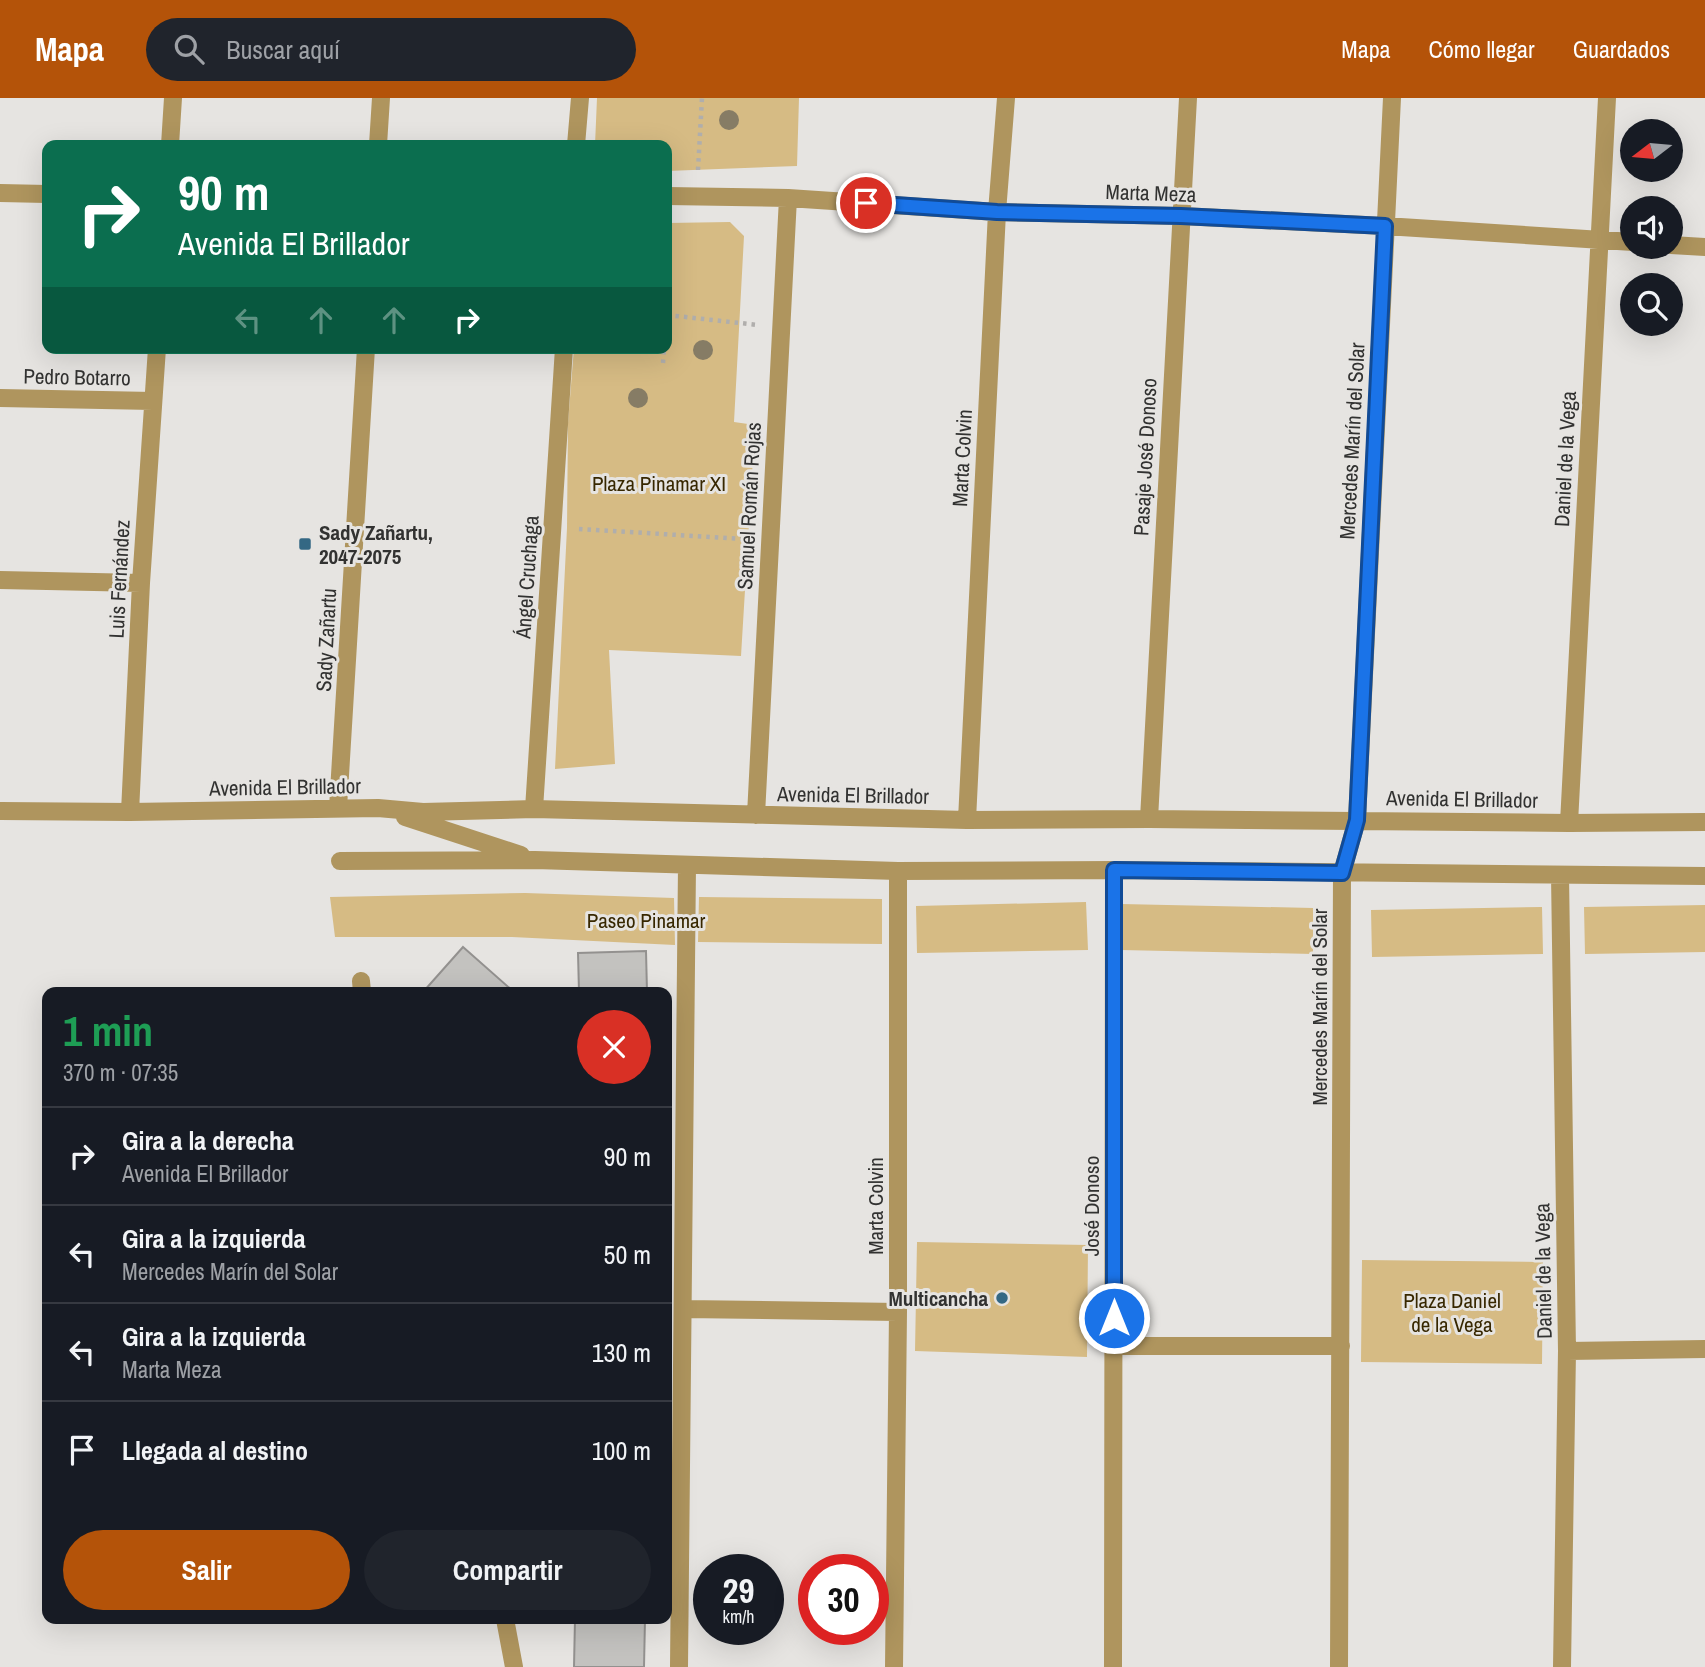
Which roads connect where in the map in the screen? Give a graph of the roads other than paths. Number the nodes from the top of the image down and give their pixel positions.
1 (173, 98) edge
2 (381, 98) edge
3 (580, 98) edge
4 (1006, 98) edge
5 (1188, 98) edge
6 (1392, 98) edge
7 (1607, 98) edge
8 (170, 140) edge
9 (378, 140) edge
10 (576, 140) edge
11 (0, 193) edge
12 (42, 194) edge
13 (672, 196) edge
14 (788, 198) junction
15 (997, 212) junction
16 (1181, 216) junction
17 (1385, 226) junction
18 (1600, 240) junction
19 (1620, 241) edge
20 (1683, 246) edge
21 (1705, 247) edge
22 (157, 354) edge
23 (366, 354) edge
24 (564, 354) edge
25 (0, 398) edge
26 (153, 401) junction
27 (0, 580) edge
28 (141, 583) junction
29 (338, 808) junction
30 (378, 808) junction
31 (534, 809) junction
32 (0, 811) edge
33 (130, 812) junction
34 (756, 815) junction
35 (1149, 819) junction
36 (967, 820) junction
37 (1357, 820) junction
38 (1705, 822) edge
39 (1569, 823) junction
40 (535, 859) junction
41 (340, 861) dead end
42 (687, 865) junction
43 (1114, 870) junction
44 (898, 871) junction
45 (1342, 873) junction
46 (1560, 875) junction
47 (1705, 876) edge
48 (675, 1266) edge
49 (684, 1309) junction
50 (898, 1312) junction
51 (1115, 1346) junction
52 (1341, 1346) junction
53 (1705, 1349) edge
54 (1567, 1350) junction
55 (506, 1624) edge
56 (514, 1667) edge
57 (679, 1667) edge
58 (894, 1667) edge
59 (1113, 1667) edge
60 (1339, 1667) edge
61 (1562, 1667) edge

1 - 8 street
2 - 9 street
3 - 10 street
4 - 15 street, Marta Colvin
5 - 16 street, Pasaje José Donoso
6 - 17 street, Mercedes Marín del Solar
7 - 18 street, Daniel de la Vega
11 - 12 street
13 - 14 street, Marta Meza
14 - 15 street, Marta Meza
14 - 34 street, Samuel Román Rojas
15 - 16 street, Marta Meza
15 - 36 street, Marta Colvin
16 - 17 street, Marta Meza
16 - 35 street, Pasaje José Donoso
17 - 18 street, Marta Meza
17 - 37 street, Mercedes Marín del Solar
18 - 19 street, Marta Meza
18 - 39 street, Daniel de la Vega
20 - 21 street
22 - 26 street, Luis Fernández
23 - 29 street, Sady Zañartu
24 - 31 street, Ángel Cruchaga
25 - 26 street, Pedro Botarro
26 - 28 street, Luis Fernández
27 - 28 street
28 - 33 street, Luis Fernández
29 - 30 street, Avenida El Brillador
29 - 33 street, Avenida El Brillador
30 - 31 street, Avenida El Brillador
30 - 40 street
31 - 34 street, Avenida El Brillador
32 - 33 street, Avenida El Brillador
34 - 36 street, Avenida El Brillador
35 - 36 street, Avenida El Brillador
35 - 37 street, Avenida El Brillador
37 - 39 street, Avenida El Brillador
37 - 45 street, Mercedes Marín del Solar
38 - 39 street, Avenida El Brillador
40 - 41 street
40 - 42 street
42 - 44 street
42 - 48 street
43 - 44 street
43 - 45 street
43 - 51 street, José Donoso
44 - 50 street, Marta Colvin
45 - 46 street
45 - 52 street, Mercedes Marín del Solar
46 - 47 street
46 - 54 street, Daniel de la Vega
48 - 49 street
49 - 50 street
49 - 57 street
50 - 58 street, Marta Colvin
51 - 52 street
51 - 59 street, José Donoso
52 - 60 street, Mercedes Marín del Solar
53 - 54 street
54 - 61 street, Daniel de la Vega
55 - 56 street

